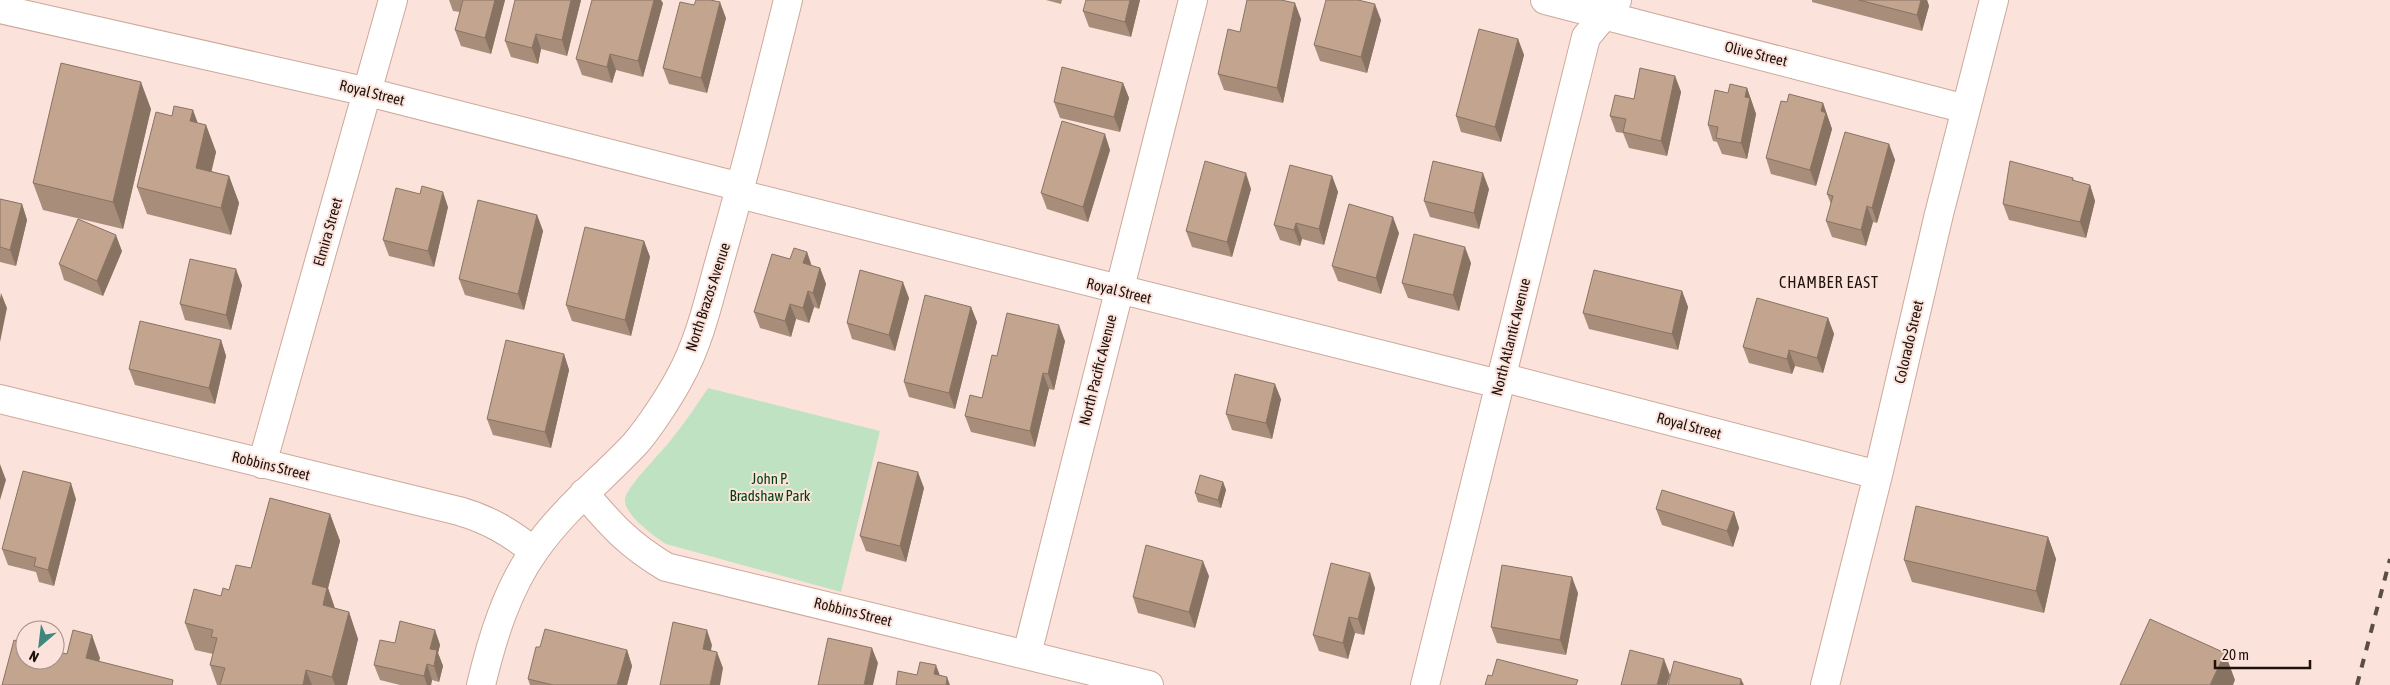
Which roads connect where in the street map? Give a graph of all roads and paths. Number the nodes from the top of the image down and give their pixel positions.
1 (392, 0) edge
2 (788, 0) edge
3 (1194, 0) edge
4 (1545, 0) edge
5 (1994, 0) edge
6 (1611, 8) edge
7 (0, 9) edge
8 (368, 92) junction
9 (1966, 109) junction
10 (740, 191) junction
11 (1118, 291) junction
12 (1500, 381) junction
13 (0, 399) edge
14 (262, 464) junction
15 (1878, 476) junction
16 (584, 493) junction
17 (534, 551) junction
18 (1027, 654) junction
19 (480, 685) edge
20 (1149, 685) edge
21 (1425, 685) edge
22 (1825, 685) edge

1 - 8 street, Elmira Street
2 - 10 street, North Brazos Avenue
3 - 11 street, North Pacific Avenue
4 - 6 street, Olive Street
5 - 9 street, Colorado Street
6 - 9 street, Olive Street
6 - 12 street, North Atlantic Avenue
7 - 8 street, Royal Street
8 - 10 street, Royal Street
8 - 14 street, Elmira Street
9 - 15 street, Colorado Street
10 - 11 street, Royal Street
10 - 16 street, North Brazos Avenue
11 - 12 street, Royal Street
11 - 18 street, North Pacific Avenue
12 - 15 street, Royal Street
12 - 21 street, North Atlantic Avenue
13 - 14 street, Robbins Street
14 - 17 street, Robbins Street
15 - 22 street, Colorado Street
16 - 17 street, North Brazos Avenue
16 - 18 street, Robbins Street
17 - 19 street, North Brazos Avenue
18 - 20 street, Robbins Street

